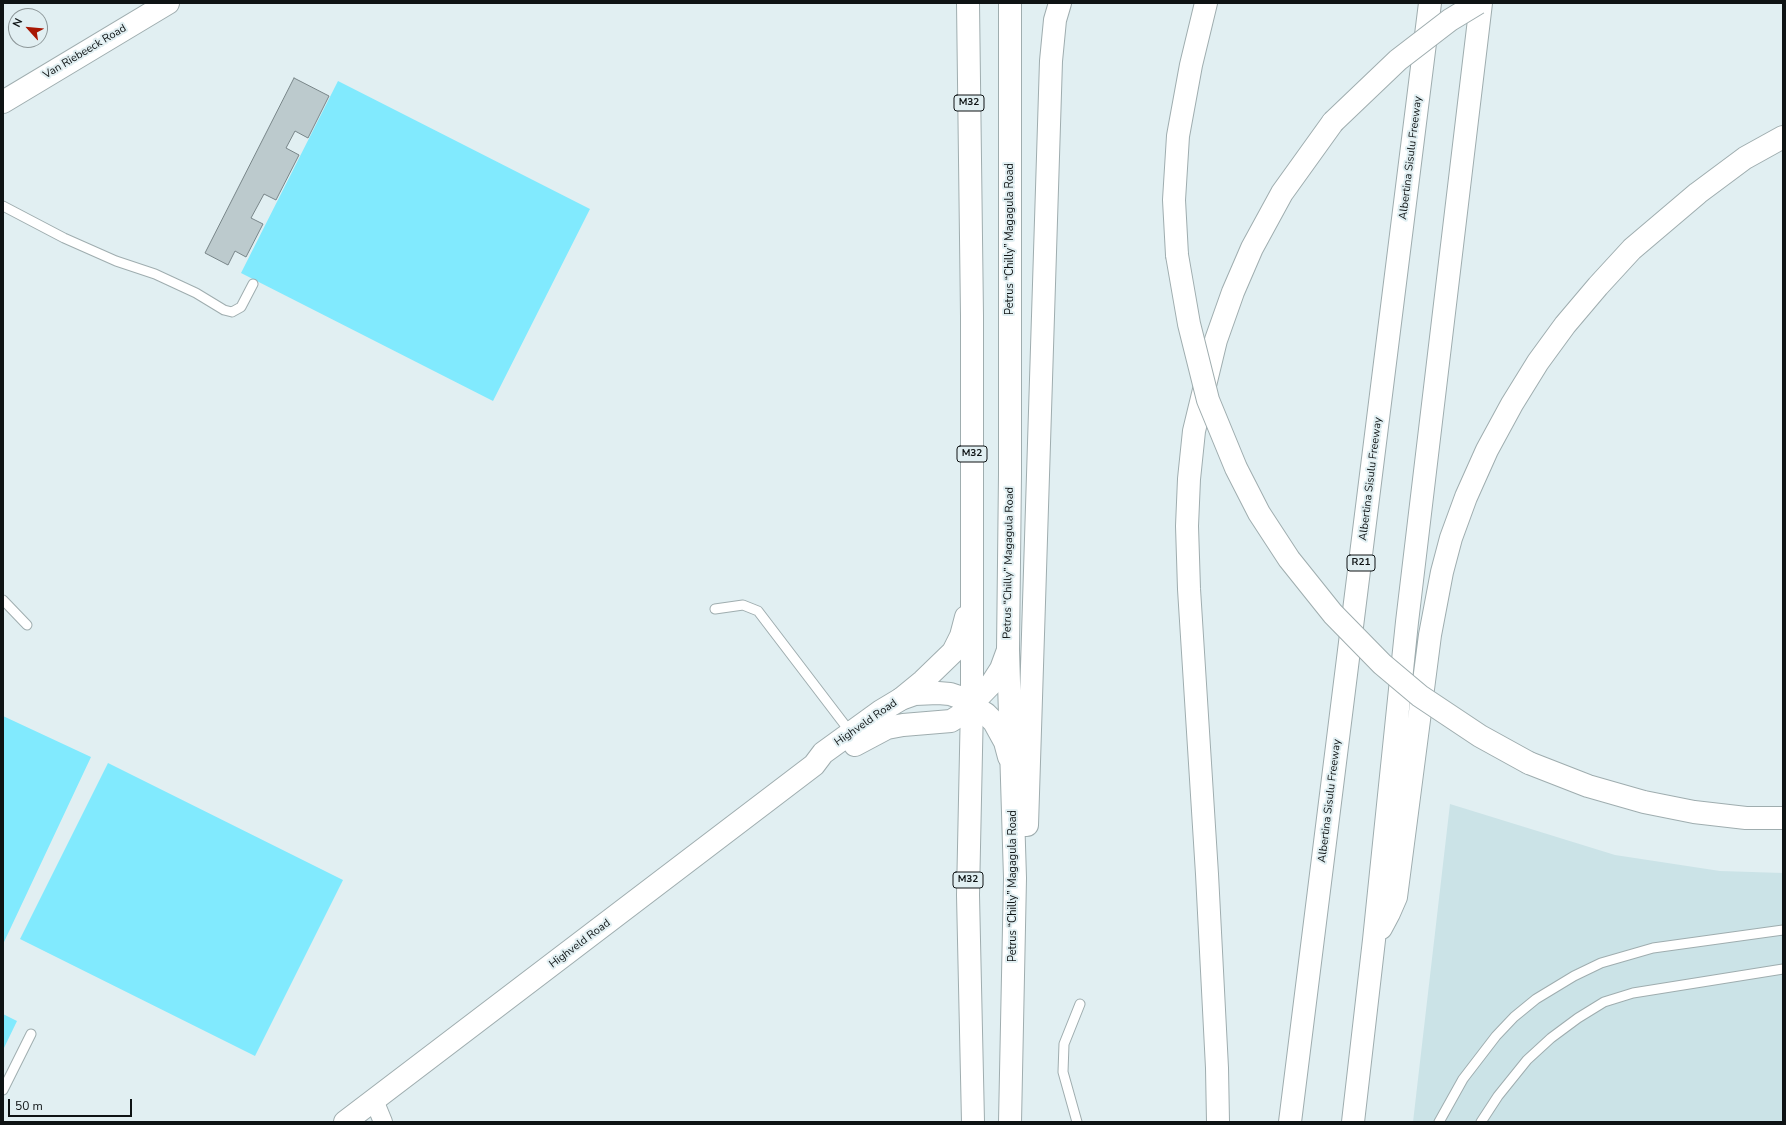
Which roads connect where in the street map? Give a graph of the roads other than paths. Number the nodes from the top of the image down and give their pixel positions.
1 (168, 3) edge
2 (968, 3) edge
3 (1010, 3) edge
4 (1060, 3) edge
5 (1206, 3) edge
6 (1430, 3) edge
7 (1478, 3) edge
8 (1481, 3) edge
9 (3, 102) edge
10 (1783, 137) edge
11 (3, 206) edge
12 (253, 284) dead end
13 (972, 598) junction
14 (3, 600) edge
15 (715, 609) dead end
16 (27, 625) dead end
17 (1008, 650) junction
18 (901, 699) junction
19 (972, 704) junction
20 (851, 733) junction
21 (814, 765) junction
22 (1012, 766) junction
23 (1783, 818) edge
24 (1015, 878) junction
25 (1783, 930) edge
26 (1374, 940) junction
27 (1783, 969) edge
28 (1080, 1004) dead end
29 (31, 1034) dead end
30 (3, 1090) edge
31 (374, 1100) junction
32 (345, 1122) edge
33 (383, 1122) edge
34 (973, 1122) edge
35 (1010, 1122) edge
36 (1077, 1122) edge
37 (1218, 1122) edge
38 (1290, 1122) edge
39 (1353, 1122) edge
40 (1439, 1122) edge
41 (1481, 1122) edge

1 - 9 main road, Van Riebeeck Road
2 - 13 main road, M32
3 - 17 main road, Petrus “Chilly” Magagula Road
4 - 24 main road
5 - 23 main road, bridge
6 - 38 main road, Albertina Sisulu Freeway / R21
7 - 37 main road, bridge
8 - 26 main road
10 - 26 main road
11 - 12 lane
13 - 18 main road
13 - 19 main road, M32
14 - 16 lane
15 - 20 lane
17 - 19 main road, Highveld Road
17 - 22 main road, Petrus “Chilly” Magagula Road
18 - 19 main road, Highveld Road
18 - 20 main road, Highveld Road
19 - 21 main road, Highveld Road
19 - 22 main road, Highveld Road
19 - 34 main road, M32
20 - 21 main road, Highveld Road
21 - 31 main road, Highveld Road
22 - 24 main road, Petrus “Chilly” Magagula Road
24 - 35 main road, Petrus “Chilly” Magagula Road
25 - 40 lane
26 - 39 main road
27 - 41 lane
28 - 36 lane
29 - 30 lane
31 - 32 main road, Highveld Road
31 - 33 street

